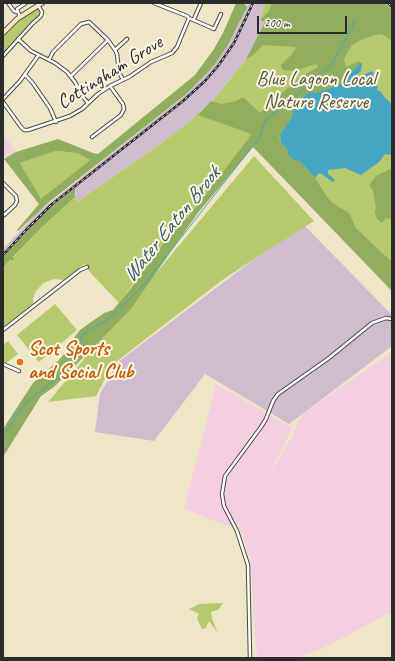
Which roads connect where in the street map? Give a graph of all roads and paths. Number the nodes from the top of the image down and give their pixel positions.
1 (8, 3) edge
2 (26, 3) edge
3 (154, 3) edge
4 (201, 3) edge
5 (40, 4) edge
6 (17, 12) junction
7 (221, 14) dead end
8 (20, 17) junction
9 (189, 18) junction
10 (194, 19) junction
11 (3, 33) edge
12 (18, 39) junction
13 (127, 39) dead end
14 (108, 40) junction
15 (115, 50) junction
16 (3, 56) edge
17 (38, 56) junction
18 (48, 60) junction
19 (25, 75) junction
20 (71, 76) junction
21 (123, 80) junction
22 (110, 86) junction
23 (3, 99) edge
24 (3, 102) edge
25 (88, 103) junction
26 (56, 122) junction
27 (92, 137) dead end
28 (3, 183) edge
29 (4, 215) edge
30 (87, 267) dead end
31 (392, 319) edge
32 (3, 330) edge
33 (3, 364) edge
34 (19, 371) dead end
35 (250, 658) edge

1 - 6 street
2 - 6 street
3 - 9 street, Cottingham Grove
4 - 10 street
5 - 8 main road
5 - 12 street
6 - 8 street
7 - 10 street
8 - 11 main road
9 - 10 street
9 - 21 street, Cottingham Grove
12 - 16 street
12 - 17 street
13 - 15 street
14 - 15 street
14 - 18 street
14 - 20 street
15 - 21 street
17 - 18 street
17 - 19 street
18 - 20 street
19 - 23 street
19 - 26 street
20 - 25 street
21 - 22 street, Cottingham Grove
22 - 25 street, Cottingham Grove
22 - 27 street
24 - 26 street, Cottingham Grove
25 - 26 street, Cottingham Grove
28 - 29 street
30 - 32 street
31 - 35 street
33 - 34 street

